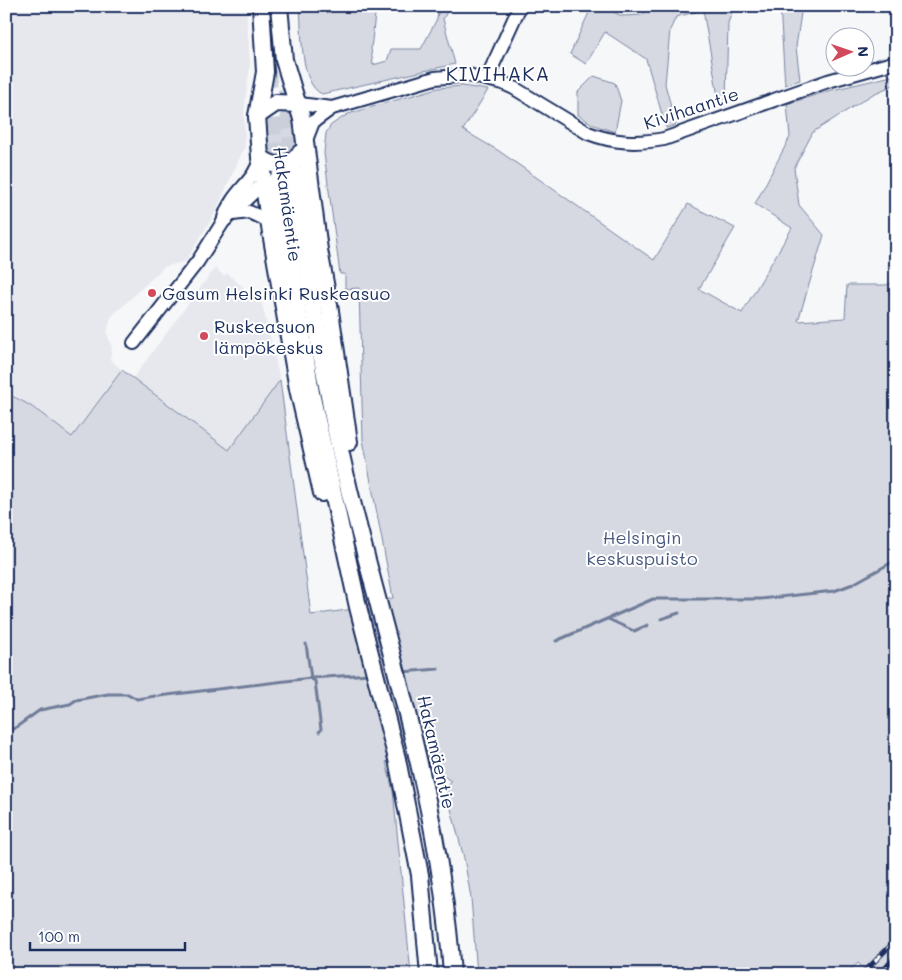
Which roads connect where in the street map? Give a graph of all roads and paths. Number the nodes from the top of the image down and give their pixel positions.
1 (261, 6) edge
2 (280, 6) edge
3 (520, 6) edge
4 (896, 62) edge
5 (487, 78) junction
6 (299, 104) junction
7 (332, 108) junction
8 (257, 116) junction
9 (306, 142) junction
10 (260, 157) junction
11 (290, 167) junction
12 (271, 181) junction
13 (228, 218) junction
14 (269, 221) junction
15 (134, 344) dead end
16 (364, 543) junction
17 (358, 608) junction
18 (429, 974) edge
19 (452, 974) edge

1 - 8 main road, Hakamäentie
2 - 6 main road, Hakamäentie
3 - 5 street
4 - 5 street, Kivihaantie
5 - 7 street, Kivihaantie
6 - 7 street, Kivihaantie
6 - 8 main road
6 - 9 main road, Hakamäentie
7 - 9 street, Kivihaantie
8 - 10 main road, Hakamäentie
9 - 11 main road
9 - 16 main road, Hakamäentie
10 - 11 main road
10 - 12 main road, Hakamäentie
10 - 13 street
11 - 12 main road
11 - 16 main road, Hakamäentie
12 - 13 street
12 - 14 main road, Hakamäentie
12 - 17 main road, Hakamäentie
13 - 14 street
13 - 15 street
14 - 17 main road, Hakamäentie
16 - 19 main road, Hakamäentie
17 - 18 main road, Hakamäentie

